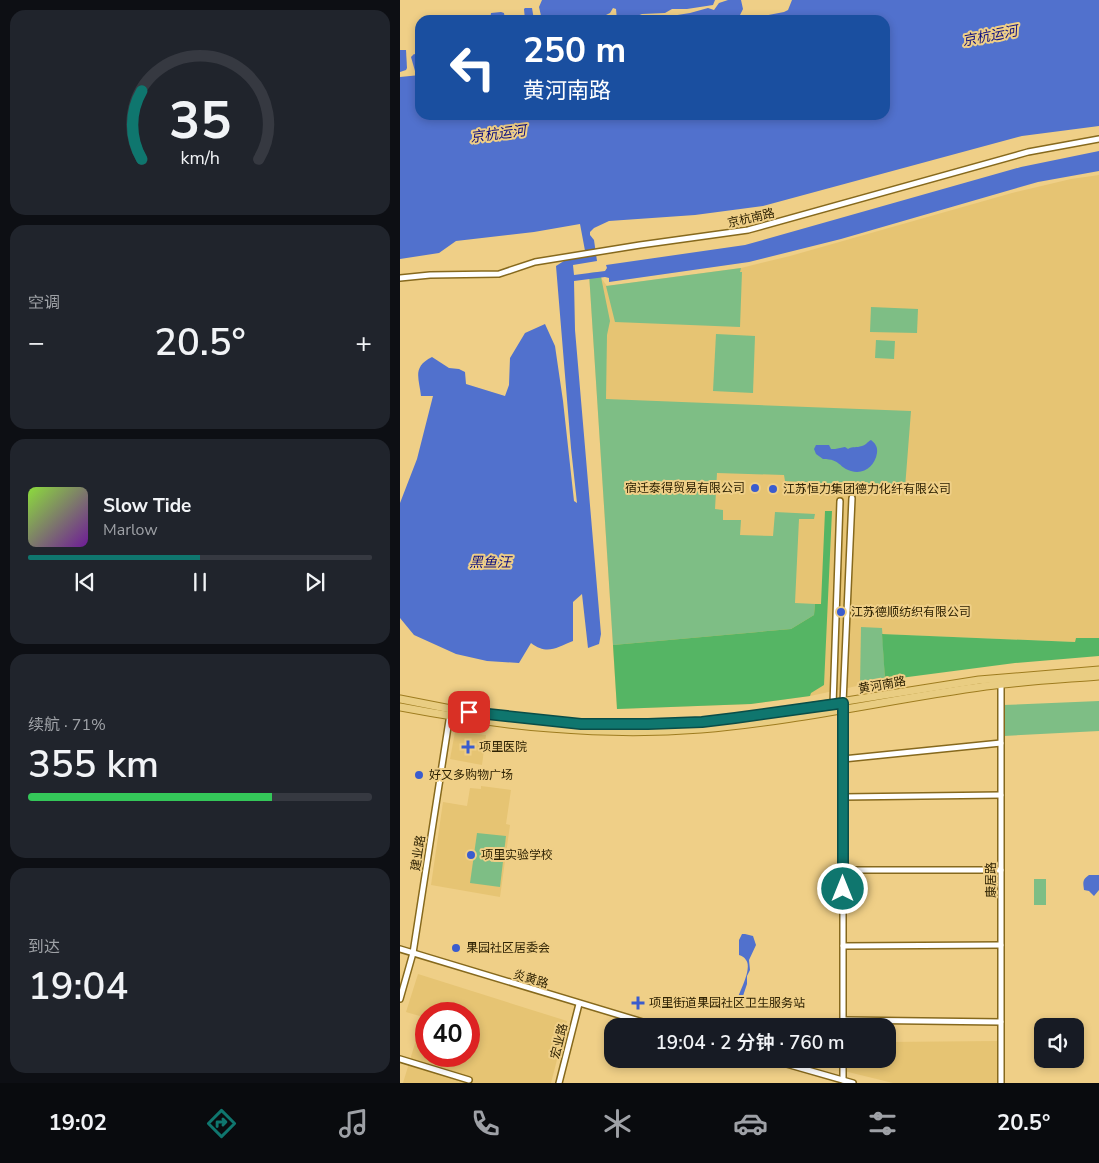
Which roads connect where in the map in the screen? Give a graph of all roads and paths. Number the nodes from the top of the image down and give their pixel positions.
1 (1099, 139) edge
2 (400, 278) edge
3 (852, 498) dead end
4 (840, 501) dead end
5 (1099, 670) edge
6 (1099, 676) edge
7 (1001, 681) junction
8 (400, 699) edge
9 (400, 707) edge
10 (843, 707) junction
11 (834, 708) junction
12 (450, 713) junction
13 (1001, 743) junction
14 (843, 759) junction
15 (1001, 795) junction
16 (843, 797) junction
17 (843, 870) junction
18 (1001, 870) junction
19 (1001, 945) junction
20 (843, 946) junction
21 (400, 949) edge
22 (413, 953) junction
23 (400, 999) edge
24 (579, 1004) junction
25 (628, 1018) edge
26 (843, 1018) edge
27 (1001, 1022) junction
28 (896, 1023) edge
29 (400, 1059) edge
30 (801, 1068) edge
31 (843, 1068) edge
32 (469, 1080) dead end
33 (843, 1080) junction
34 (559, 1083) edge
35 (852, 1083) edge
36 (1001, 1083) edge

1 - 2 street, 京杭南路
3 - 10 street
4 - 11 street
5 - 7 main road, 黄河南路
6 - 7 main road, 黄河南路
7 - 10 main road, 黄河南路
7 - 13 street, 康居路
8 - 12 main road, 黄河南路
9 - 12 main road, 黄河南路
10 - 11 main road, 黄河南路
10 - 14 street
11 - 12 main road, 黄河南路
12 - 22 street, 建业路
13 - 14 street
13 - 15 street, 康居路
14 - 16 street
15 - 16 street
15 - 18 street, 康居路
16 - 17 street
17 - 18 street
17 - 20 street
18 - 19 street, 康居路
19 - 20 street
19 - 27 street, 康居路
20 - 26 street
21 - 22 street, 炎黄路
22 - 23 street, 建业路
22 - 24 street, 炎黄路
24 - 25 street, 炎黄路
24 - 34 street, 宏业路
27 - 28 street
27 - 36 street, 康居路
29 - 32 street
30 - 33 street
31 - 33 street
33 - 35 street

